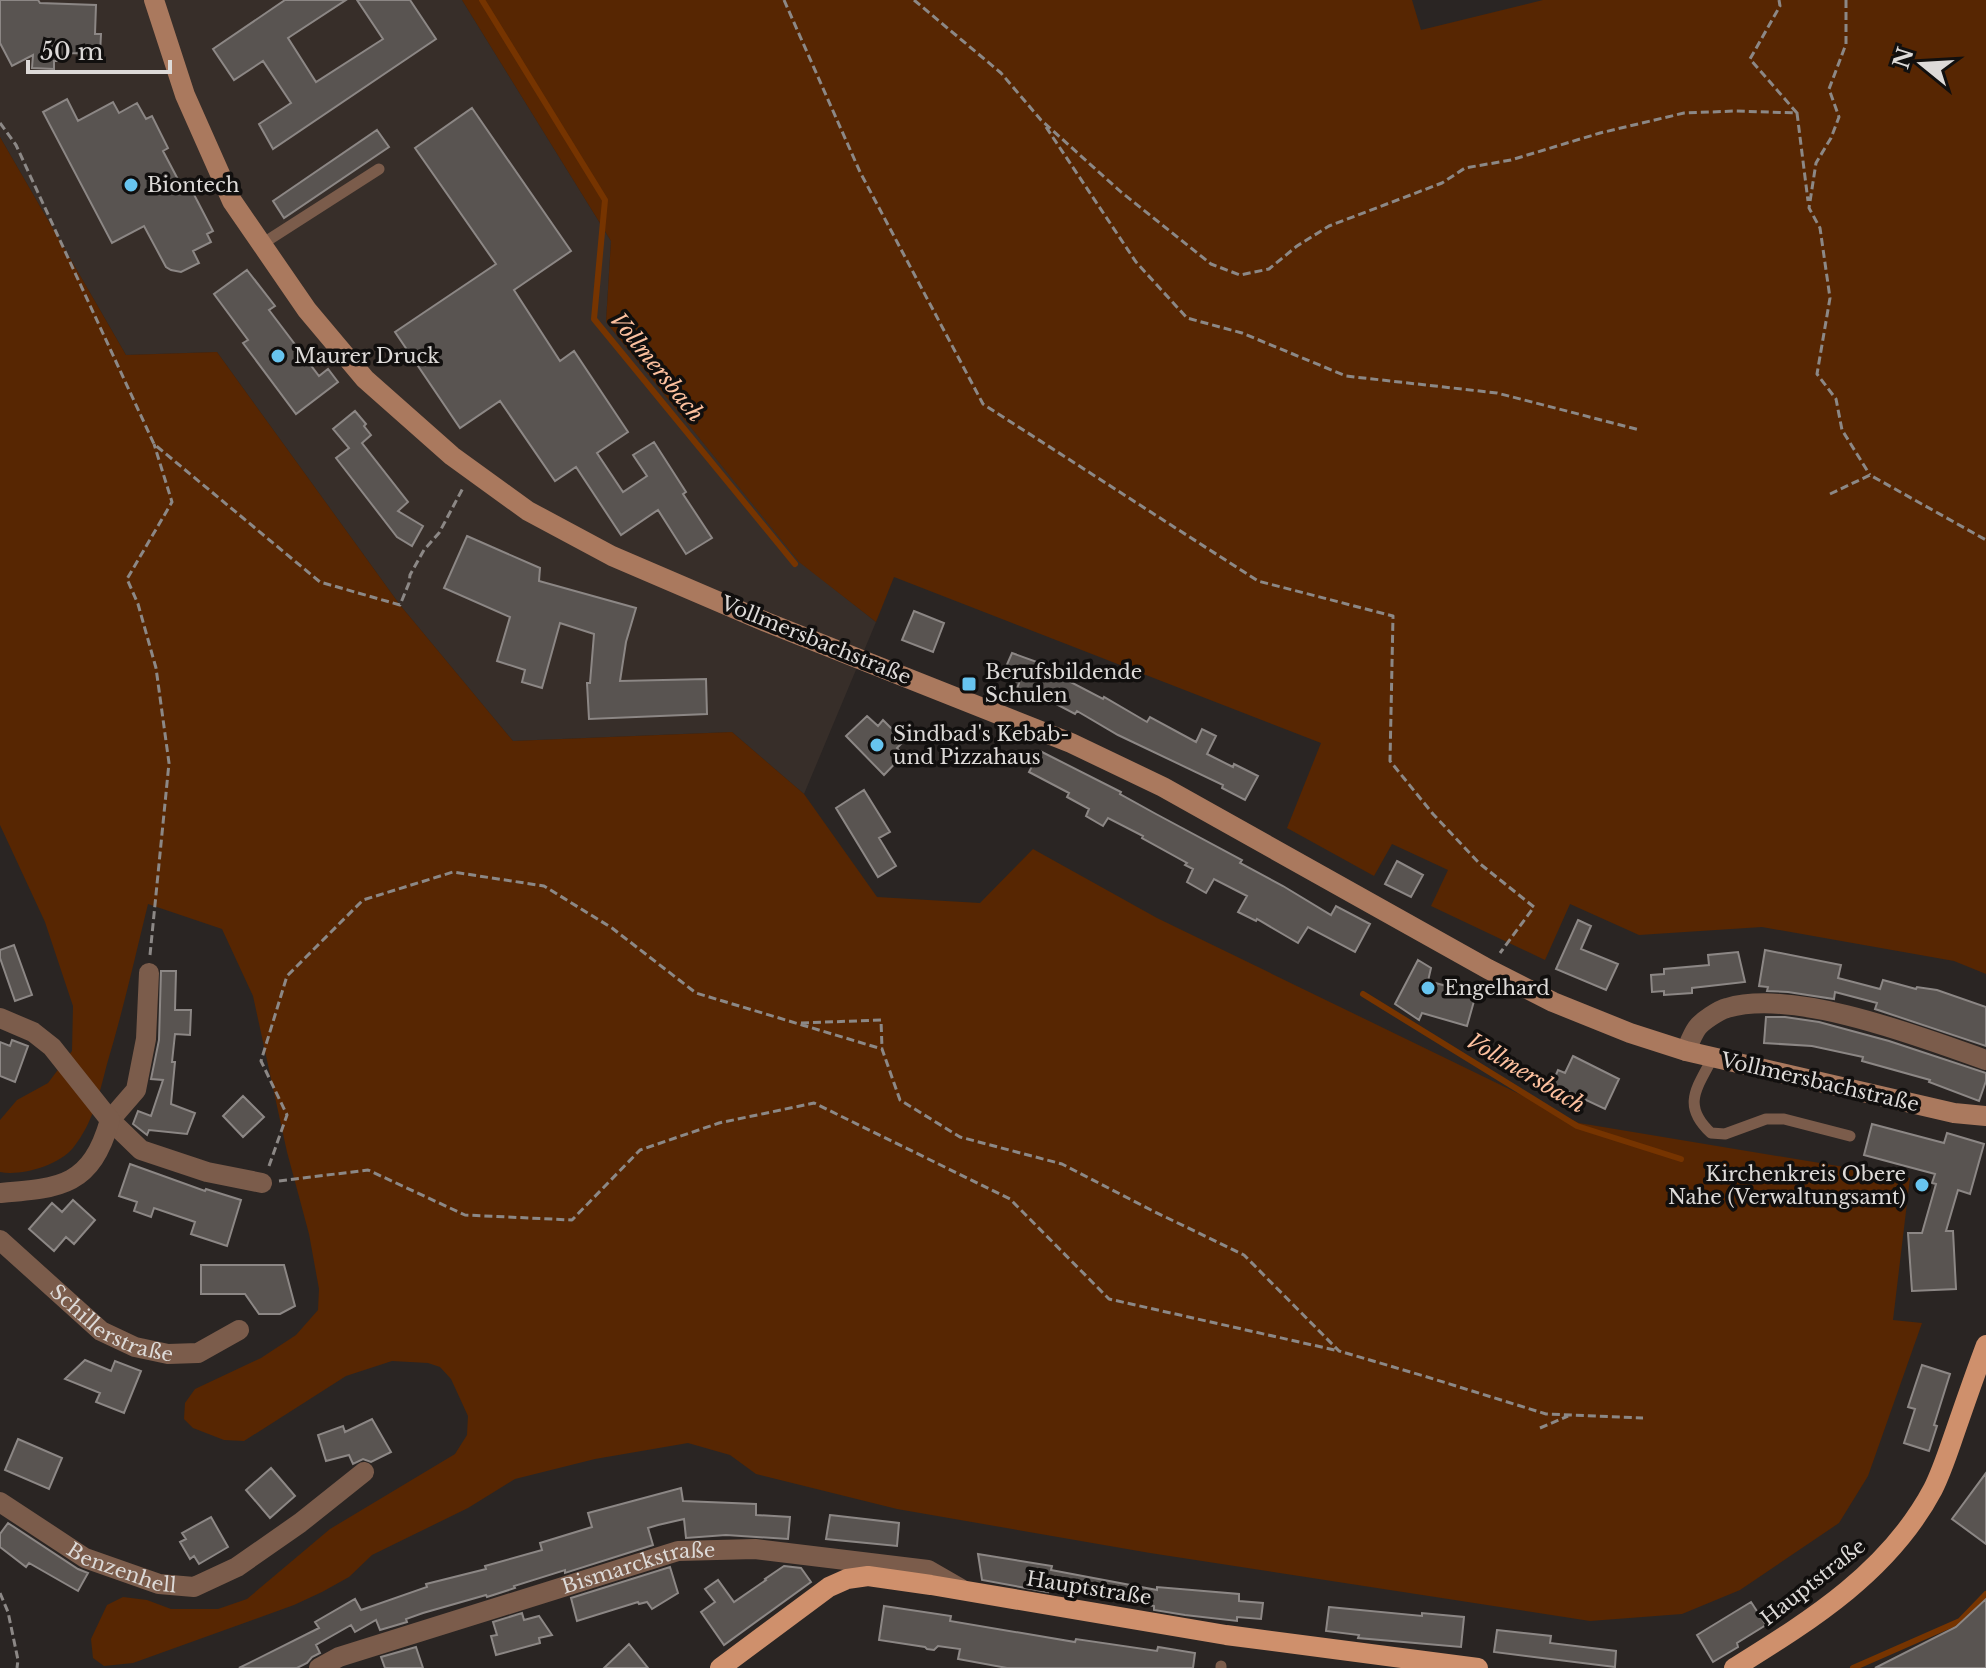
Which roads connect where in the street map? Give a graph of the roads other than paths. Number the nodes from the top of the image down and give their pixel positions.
1 (154, 0) edge
2 (379, 169) dead end
3 (262, 244) junction
4 (149, 973) road end
5 (0, 1018) edge
6 (1686, 1051) junction
7 (1713, 1057) junction
8 (1986, 1060) edge
9 (1954, 1113) junction
10 (1986, 1116) edge
11 (110, 1120) junction
12 (1986, 1125) edge
13 (1850, 1136) dead end
14 (262, 1183) road end
15 (0, 1193) edge
16 (0, 1240) edge
17 (239, 1330) dead end
18 (1984, 1356) edge
19 (364, 1472) dead end
20 (0, 1502) edge
21 (965, 1591) junction
22 (319, 1668) edge
23 (720, 1668) edge
24 (1478, 1668) edge
25 (1734, 1668) edge

1 - 3 main road, Vollmersbachstraße
2 - 3 lane
3 - 6 main road, Vollmersbachstraße
4 - 11 street
5 - 11 street
6 - 7 main road, Vollmersbachstraße
6 - 8 street
7 - 9 main road, Vollmersbachstraße
7 - 13 lane
9 - 10 main road, Vollmersbachstraße
9 - 12 main road, Vollmersbachstraße
11 - 14 street
11 - 15 street
16 - 17 street, Schillerstraße
18 - 25 main road, Hauptstraße
19 - 20 street, Benzenhell
21 - 22 street, Bismarckstraße
21 - 23 main road, Hauptstraße
21 - 24 main road, Hauptstraße

